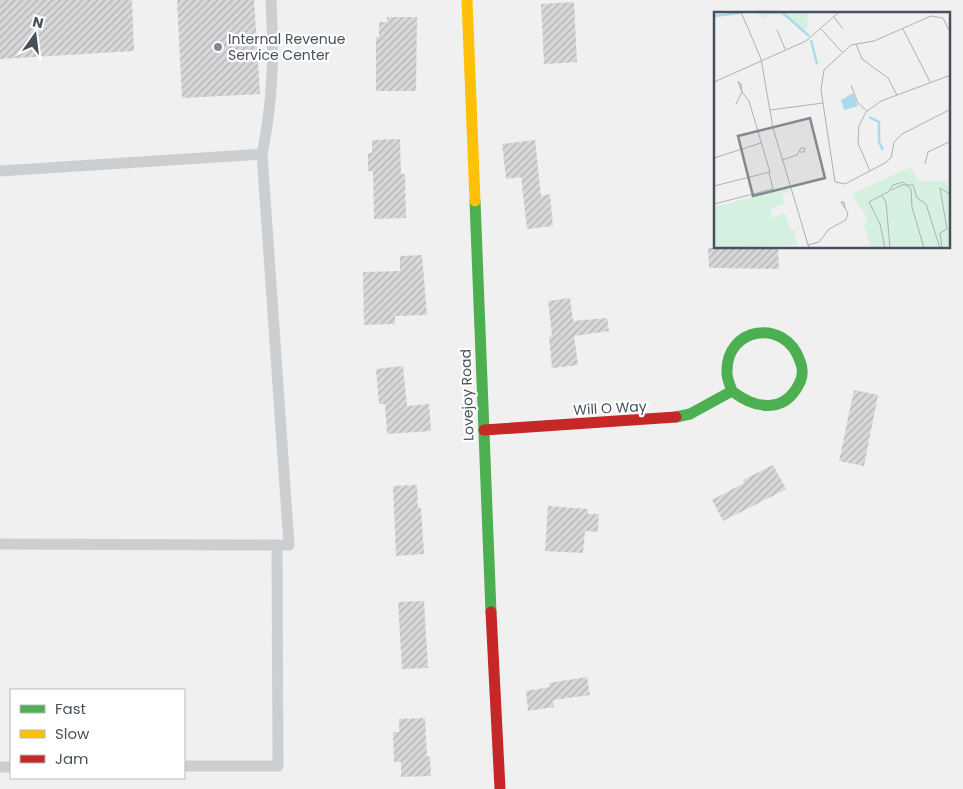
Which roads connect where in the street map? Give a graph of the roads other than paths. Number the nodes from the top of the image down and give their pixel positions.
1 (271, 0) edge
2 (467, 0) edge
3 (262, 154) junction
4 (0, 171) edge
5 (732, 391) junction
6 (484, 430) junction
7 (0, 544) edge
8 (277, 545) junction
9 (185, 766) edge
10 (500, 789) edge

1 - 3 lane
2 - 6 main road, Lovejoy Road
3 - 4 lane
3 - 8 lane
5 - 5 main road
5 - 6 main road, Will O Way
6 - 10 main road, Lovejoy Road
7 - 8 lane
8 - 9 lane

